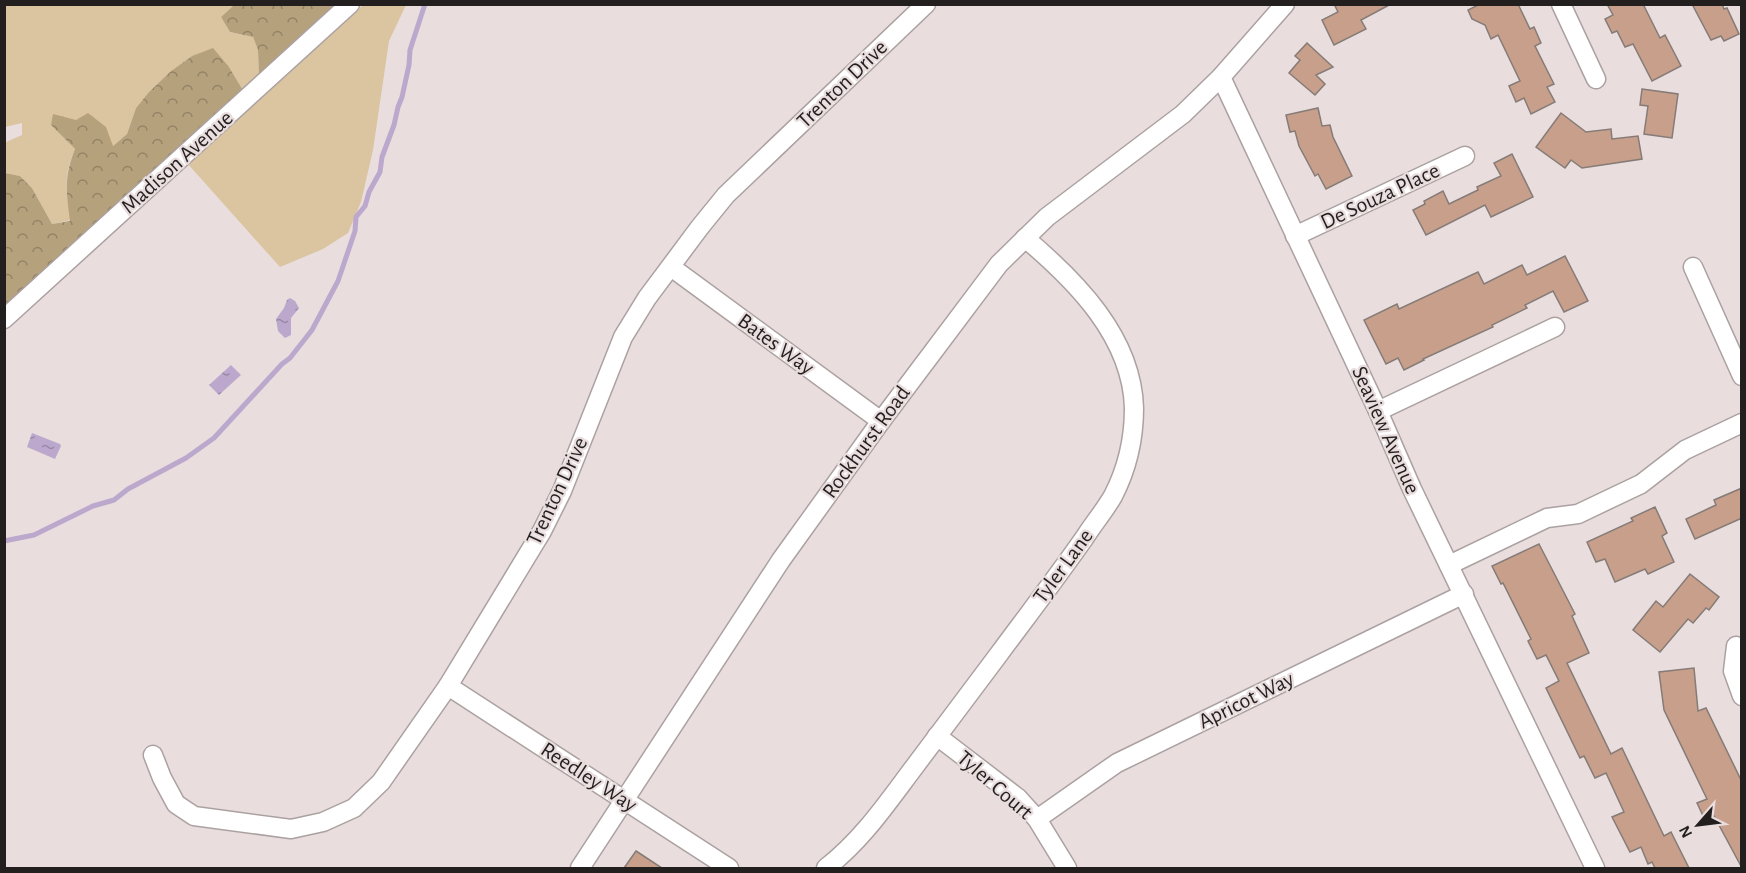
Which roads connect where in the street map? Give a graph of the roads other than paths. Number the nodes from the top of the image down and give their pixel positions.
1 (350, 4) edge
2 (926, 4) edge
3 (1285, 4) edge
4 (1561, 4) edge
5 (1221, 77) junction
6 (1596, 79) dead end
7 (1465, 156) dead end
8 (1296, 236) junction
9 (1024, 238) junction
10 (671, 267) junction
11 (1693, 267) dead end
12 (4, 319) edge
13 (1555, 327) dead end
14 (1742, 376) edge
15 (1378, 411) junction
16 (881, 421) junction
17 (1742, 423) edge
18 (1449, 565) junction
19 (1464, 594) junction
20 (1736, 645) dead end
21 (448, 686) junction
22 (1742, 696) edge
23 (937, 736) junction
24 (153, 754) dead end
25 (625, 800) junction
26 (1037, 819) junction
27 (580, 868) edge
28 (729, 868) edge
29 (826, 868) edge
30 (1067, 868) edge
31 (1594, 868) edge

1 - 12 street, Madison Avenue
2 - 10 street, Trenton Drive
3 - 5 street
4 - 6 street
5 - 8 street, Seaview Avenue
5 - 9 street, Rockhurst Road
7 - 8 street, De Souza Place
8 - 15 street, Seaview Avenue
9 - 16 street, Rockhurst Road
9 - 23 street, Tyler Lane
10 - 16 street, Bates Way
10 - 21 street, Trenton Drive
11 - 14 street
13 - 15 street
15 - 18 street, Seaview Avenue
16 - 25 street, Rockhurst Road
17 - 18 street
18 - 19 street, Seaview Avenue
19 - 26 street, Apricot Way
19 - 31 street, Seaview Avenue
20 - 22 street
21 - 24 street, Trenton Drive
21 - 25 street, Reedley Way
23 - 26 street, Tyler Court
23 - 29 street, Tyler Lane
25 - 27 street, Rockhurst Road
25 - 28 street, Reedley Way
26 - 30 street, Tyler Court

